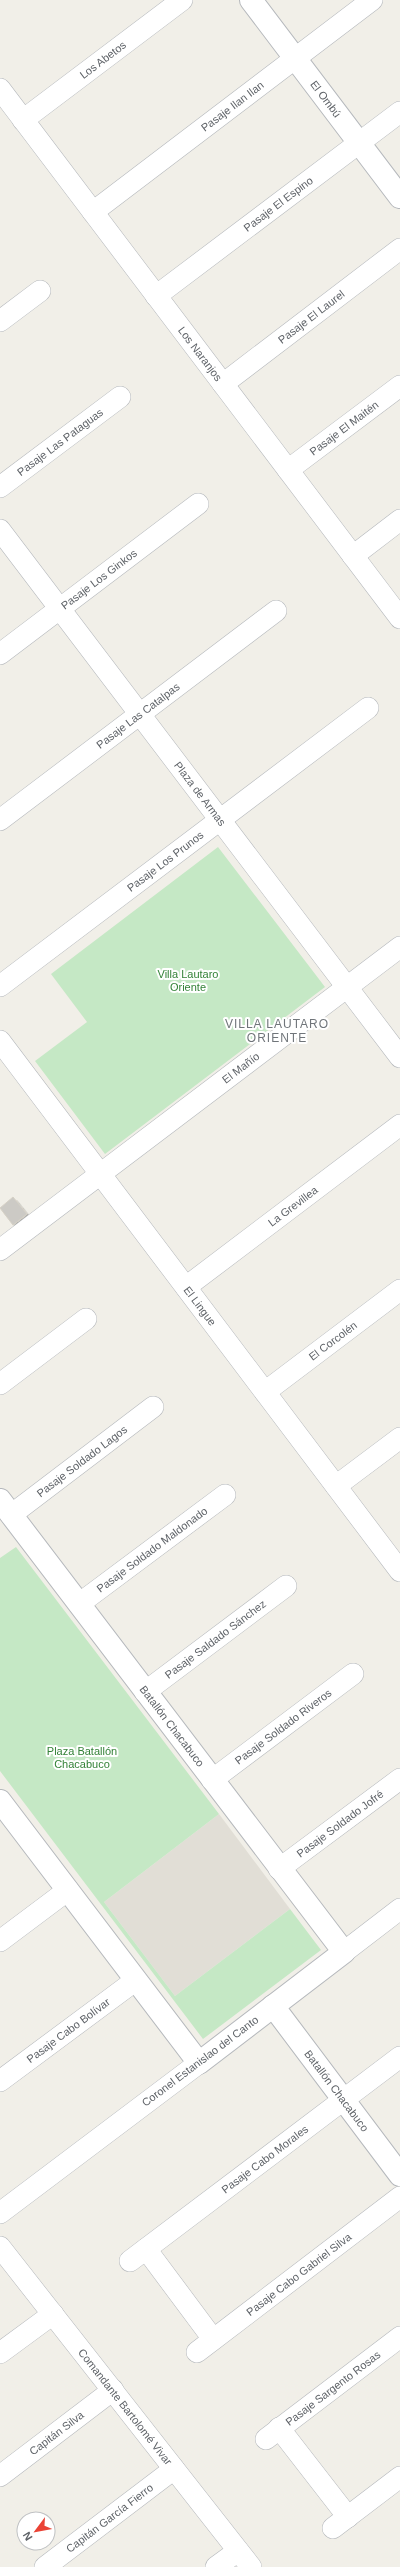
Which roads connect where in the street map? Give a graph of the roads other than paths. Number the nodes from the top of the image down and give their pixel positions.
1 (182, 0) edge
2 (251, 0) edge
3 (372, 0) edge
4 (295, 58) junction
5 (0, 89) edge
6 (400, 112) edge
7 (24, 120) junction
8 (359, 143) junction
9 (400, 198) edge
10 (93, 212) junction
11 (400, 249) edge
12 (40, 291) dead end
13 (156, 296) junction
14 (0, 321) edge
15 (223, 384) junction
16 (400, 386) edge
17 (120, 397) dead end
18 (288, 470) junction
19 (0, 487) edge
20 (198, 504) dead end
21 (400, 520) edge
22 (0, 530) edge
23 (353, 556) junction
24 (60, 609) junction
25 (276, 611) dead end
26 (400, 618) edge
27 (0, 654) edge
28 (368, 708) dead end
29 (140, 714) junction
30 (0, 820) edge
31 (220, 820) junction
32 (400, 947) edge
33 (0, 986) edge
34 (347, 987) junction
35 (0, 1041) edge
36 (400, 1057) edge
37 (400, 1125) edge
38 (100, 1174) junction
39 (0, 1250) edge
40 (186, 1287) junction
41 (400, 1290) edge
42 (86, 1319) dead end
43 (0, 1384) edge
44 (265, 1392) junction
45 (153, 1407) dead end
46 (400, 1438) edge
47 (336, 1486) junction
48 (225, 1495) dead end
49 (6, 1508) edge
50 (400, 1571) edge
51 (286, 1586) dead end
52 (79, 1604) junction
53 (353, 1674) dead end
54 (145, 1692) junction
55 (400, 1779) edge
56 (212, 1780) junction
57 (0, 1802) edge
58 (280, 1868) junction
59 (68, 1890) junction
60 (400, 1909) edge
61 (0, 1941) edge
62 (344, 1952) junction
63 (136, 1980) junction
64 (273, 2006) junction
65 (400, 2057) edge
66 (199, 2063) junction
67 (0, 2082) edge
68 (343, 2100) junction
69 (400, 2175) edge
70 (400, 2197) edge
71 (0, 2213) edge
72 (0, 2247) edge
73 (53, 2314) junction
74 (400, 2337) edge
75 (213, 2339) junction
76 (197, 2352) dead end
77 (0, 2354) edge
78 (113, 2390) junction
79 (174, 2469) junction
80 (0, 2476) edge
81 (400, 2477) edge
82 (238, 2550) junction
83 (45, 2567) edge
84 (216, 2567) edge
85 (251, 2567) edge

1 - 7 street, Los Abetos
2 - 4 street, El Ombú
3 - 4 street, Pasaje Ilan Ilan
4 - 8 street, El Ombú
4 - 10 street, Pasaje Ilan Ilan
5 - 7 street, Los Naranjos
6 - 8 street, Pasaje El Espino
7 - 10 street, Los Naranjos
8 - 9 street, El Ombú
8 - 13 street, Pasaje El Espino
10 - 13 street, Los Naranjos
11 - 15 street, Pasaje El Laurel
12 - 14 street
13 - 15 street, Los Naranjos
15 - 18 street, Los Naranjos
16 - 18 street, Pasaje El Maitén
17 - 19 street, Pasaje Las Pataguas
18 - 23 street, Los Naranjos
20 - 24 street, Pasaje Los Ginkos
21 - 23 street
22 - 24 street, Plaza de Armas
23 - 26 street, Los Naranjos
24 - 27 street, Pasaje Los Ginkos
24 - 29 street, Plaza de Armas
25 - 29 street, Pasaje Las Catalpas
28 - 31 street, Pasaje Los Prunos
29 - 30 street, Pasaje Las Catalpas
29 - 31 street, Plaza de Armas
31 - 33 street, Pasaje Los Prunos
31 - 34 street, Plaza de Armas
32 - 34 street, El Mañío
34 - 36 street, Plaza de Armas
34 - 38 street, El Mañío
35 - 38 street, El Lingue
37 - 40 street, La Grevillea
38 - 39 street, El Mañío
38 - 40 street, El Lingue
40 - 44 street, El Lingue
41 - 44 street, El Corcolén
42 - 43 street
44 - 47 street, El Lingue
45 - 49 street, Pasaje Soldado Lagos
46 - 47 street
47 - 50 street, El Lingue
48 - 52 street, Pasaje Soldado Maldonado
49 - 52 street, Batallón Chacabuco
51 - 54 street, Pasaje Saldado Sánchez
52 - 54 street, Batallón Chacabuco
53 - 56 street, Pasaje Soldado Riveros
54 - 56 street, Batallón Chacabuco
55 - 58 street, Pasaje Soldado Jofré
56 - 58 street, Batallón Chacabuco
57 - 59 street
58 - 62 street, Batallón Chacabuco
59 - 61 street
59 - 63 street
60 - 62 street, Coronel Estanislao del Canto
62 - 64 street, Coronel Estanislao del Canto
63 - 66 street
63 - 67 street, Pasaje Cabo Bolívar
64 - 66 street, Coronel Estanislao del Canto
64 - 68 street, Batallón Chacabuco
65 - 68 street, Pasaje Cabo Morales
66 - 71 street, Coronel Estanislao del Canto
68 - 69 street, Batallón Chacabuco
68 - 75 street, Pasaje Cabo Morales
70 - 75 street, Pasaje Cabo Gabriel Silva
72 - 73 street, Comandante Bartolomé Vivar
73 - 77 street
73 - 78 street, Comandante Bartolomé Vivar
74 - 81 street, Pasaje Sargento Rosas
75 - 76 street, Pasaje Cabo Gabriel Silva
78 - 79 street, Comandante Bartolomé Vivar
78 - 80 street, Capitán Silva
79 - 82 street, Comandante Bartolomé Vivar
79 - 83 street, Capitán García Fierro
82 - 84 street
82 - 85 street, Comandante Bartolomé Vivar

